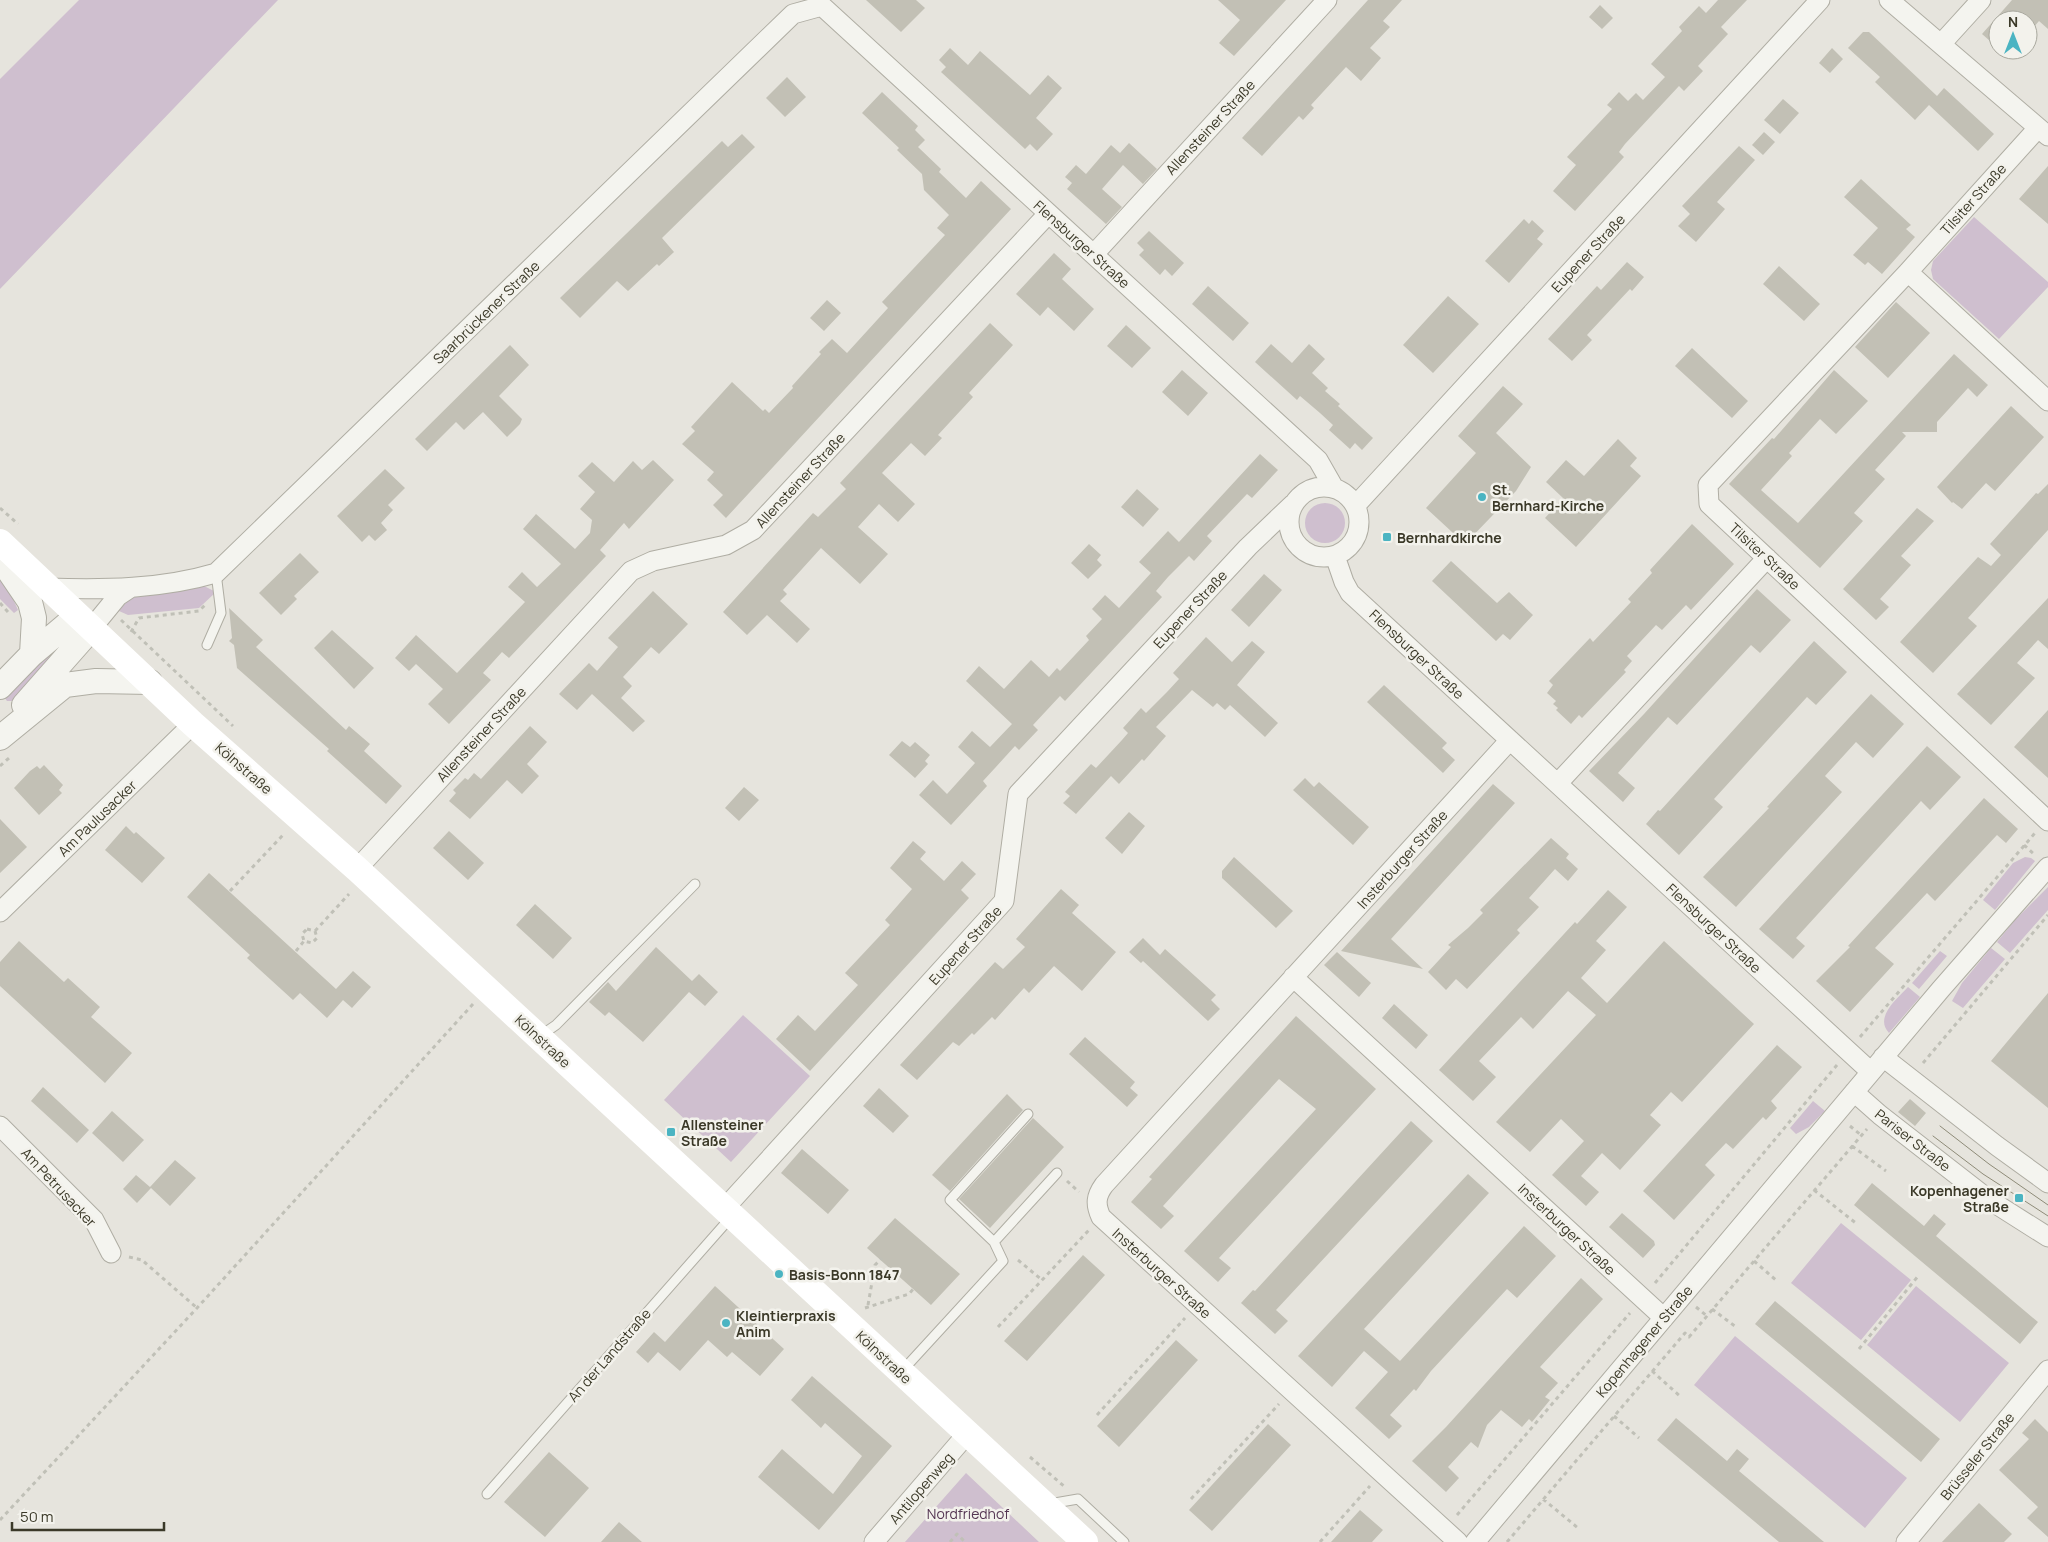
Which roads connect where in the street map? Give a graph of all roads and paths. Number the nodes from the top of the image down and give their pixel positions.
1 (1327, 0) edge
2 (1820, 0) edge
3 (1889, 0) edge
4 (1981, 0) edge
5 (823, 3) edge
6 (1941, 44) junction
7 (2043, 132) edge
8 (1048, 214) junction
9 (1094, 254) junction
10 (1908, 272) junction
11 (2048, 401) edge
12 (1334, 488) junction
13 (1294, 504) junction
14 (1356, 505) junction
15 (0, 542) edge
16 (1335, 556) junction
17 (0, 558) edge
18 (1767, 558) junction
19 (216, 574) junction
20 (48, 588) junction
21 (130, 588) junction
22 (84, 622) junction
23 (206, 645) dead end
24 (32, 654) junction
25 (150, 682) junction
26 (0, 688) edge
27 (193, 724) junction
28 (0, 733) edge
29 (0, 738) edge
30 (1510, 740) junction
31 (1558, 784) junction
32 (2047, 820) edge
33 (285, 832) dead end
34 (2024, 846) junction
35 (2043, 863) edge
36 (353, 881) junction
37 (695, 884) dead end
38 (230, 891) dead end
39 (0, 912) edge
40 (2048, 915) edge
41 (315, 930) junction
42 (304, 942) junction
43 (296, 951) dead end
44 (1294, 977) junction
45 (486, 988) junction
46 (1872, 1023) dead end
47 (538, 1038) junction
48 (1883, 1057) junction
49 (1922, 1064) dead end
50 (1871, 1072) junction
51 (1854, 1092) junction
52 (1812, 1095) dead end
53 (1028, 1114) dead end
54 (0, 1126) edge
55 (1868, 1128) dead end
56 (1852, 1146) junction
57 (1886, 1170) dead end
58 (1057, 1173) joint
59 (2048, 1183) edge
60 (1814, 1190) junction
61 (1099, 1209) junction
62 (728, 1213) junction
63 (1857, 1224) dead end
64 (2048, 1237) edge
65 (994, 1242) junction
66 (111, 1253) joint
67 (882, 1258) dead end
68 (1003, 1261) junction
69 (1754, 1261) junction
70 (1919, 1275) dead end
71 (1042, 1280) junction
72 (1777, 1281) dead end
73 (915, 1287) dead end
74 (1643, 1298) junction
75 (1197, 1305) junction
76 (197, 1308) junction
77 (1712, 1309) junction
78 (1664, 1318) junction
79 (998, 1328) dead end
80 (1736, 1328) dead end
81 (1859, 1349) dead end
82 (2048, 1370) edge
83 (1652, 1371) junction
84 (901, 1373) junction
85 (1291, 1390) junction
86 (1681, 1397) dead end
87 (1097, 1415) dead end
88 (1614, 1416) junction
89 (967, 1434) junction
90 (1639, 1438) dead end
91 (1382, 1473) junction
92 (487, 1494) dead end
93 (1191, 1499) dead end
94 (1543, 1499) junction
95 (1044, 1504) junction
96 (0, 1520) edge
97 (1578, 1528) dead end
98 (1451, 1536) edge
99 (874, 1542) edge
100 (950, 1542) edge
101 (965, 1542) edge
102 (1085, 1542) edge
103 (1124, 1542) edge
104 (1320, 1542) edge
105 (1475, 1542) edge
106 (1507, 1542) edge
107 (1906, 1542) edge

1 - 9 street, Allensteiner Straße
2 - 14 street, Eupener Straße
3 - 6 street
4 - 6 street
5 - 8 street, Flensburger Straße
5 - 19 street, Saarbrückener Straße
6 - 7 street
7 - 10 street, Tilsiter Straße
8 - 9 street, Flensburger Straße
8 - 36 street, Allensteiner Straße
9 - 12 street, Flensburger Straße
10 - 11 street
10 - 18 street, Tilsiter Straße
12 - 13 street
12 - 14 street
13 - 16 street
13 - 62 street, Eupener Straße
14 - 16 street
15 - 20 main road, Kölnstraße
16 - 30 street, Flensburger Straße
17 - 24 street
18 - 31 street
18 - 32 street, Tilsiter Straße
19 - 21 street
19 - 23 lane
20 - 21 street
20 - 22 main road, Kölnstraße
21 - 22 street
22 - 24 street
22 - 25 main road, Kölnstraße
22 - 28 street
24 - 26 street
25 - 27 main road, Kölnstraße
25 - 29 street
27 - 36 main road, Kölnstraße
27 - 39 street, Am Paulusacker
30 - 31 street, Flensburger Straße
30 - 44 street, Insterburger Straße
31 - 50 street, Flensburger Straße
32 - 34 path
33 - 38 path
34 - 35 path
34 - 46 path
35 - 48 street, Kopenhagener Straße
36 - 41 path
36 - 45 main road, Kölnstraße
37 - 47 lane
40 - 49 path
41 - 42 path
41 - 42 path
42 - 43 path
44 - 61 street, Insterburger Straße
44 - 74 street, Insterburger Straße
45 - 47 main road, Kölnstraße
45 - 76 path
47 - 62 main road, Kölnstraße
48 - 50 street, Kopenhagener Straße
48 - 59 street
50 - 51 street, Kopenhagener Straße
51 - 64 street, Pariser Straße
51 - 78 street, Kopenhagener Straße
52 - 74 path
53 - 65 lane
54 - 66 street, Am Petrusacker
55 - 56 path
56 - 57 path
56 - 60 path
58 - 61 path
58 - 65 lane
60 - 63 path
60 - 69 path
61 - 71 path
61 - 75 street, Insterburger Straße
62 - 84 main road, Kölnstraße
62 - 92 lane, An der Landstraße
65 - 68 lane
66 - 76 path
67 - 73 path
68 - 71 path
68 - 84 lane
69 - 72 path
69 - 77 path
70 - 81 path
71 - 79 path
74 - 78 street, Insterburger Straße
74 - 98 path
75 - 85 street, Insterburger Straße
75 - 87 path
76 - 96 path
77 - 80 path
77 - 83 path
78 - 105 street, Kopenhagener Straße
82 - 107 street, Brüsseler Straße
83 - 86 path
83 - 88 path
84 - 89 main road, Kölnstraße
85 - 91 street, Insterburger Straße
85 - 93 path
88 - 90 path
88 - 94 path
89 - 95 main road, Kölnstraße
89 - 99 street, Antilopenweg
91 - 98 street, Insterburger Straße
91 - 104 path
94 - 97 path
94 - 106 path
95 - 102 main road, Kölnstraße
95 - 103 lane
100 - 101 path

